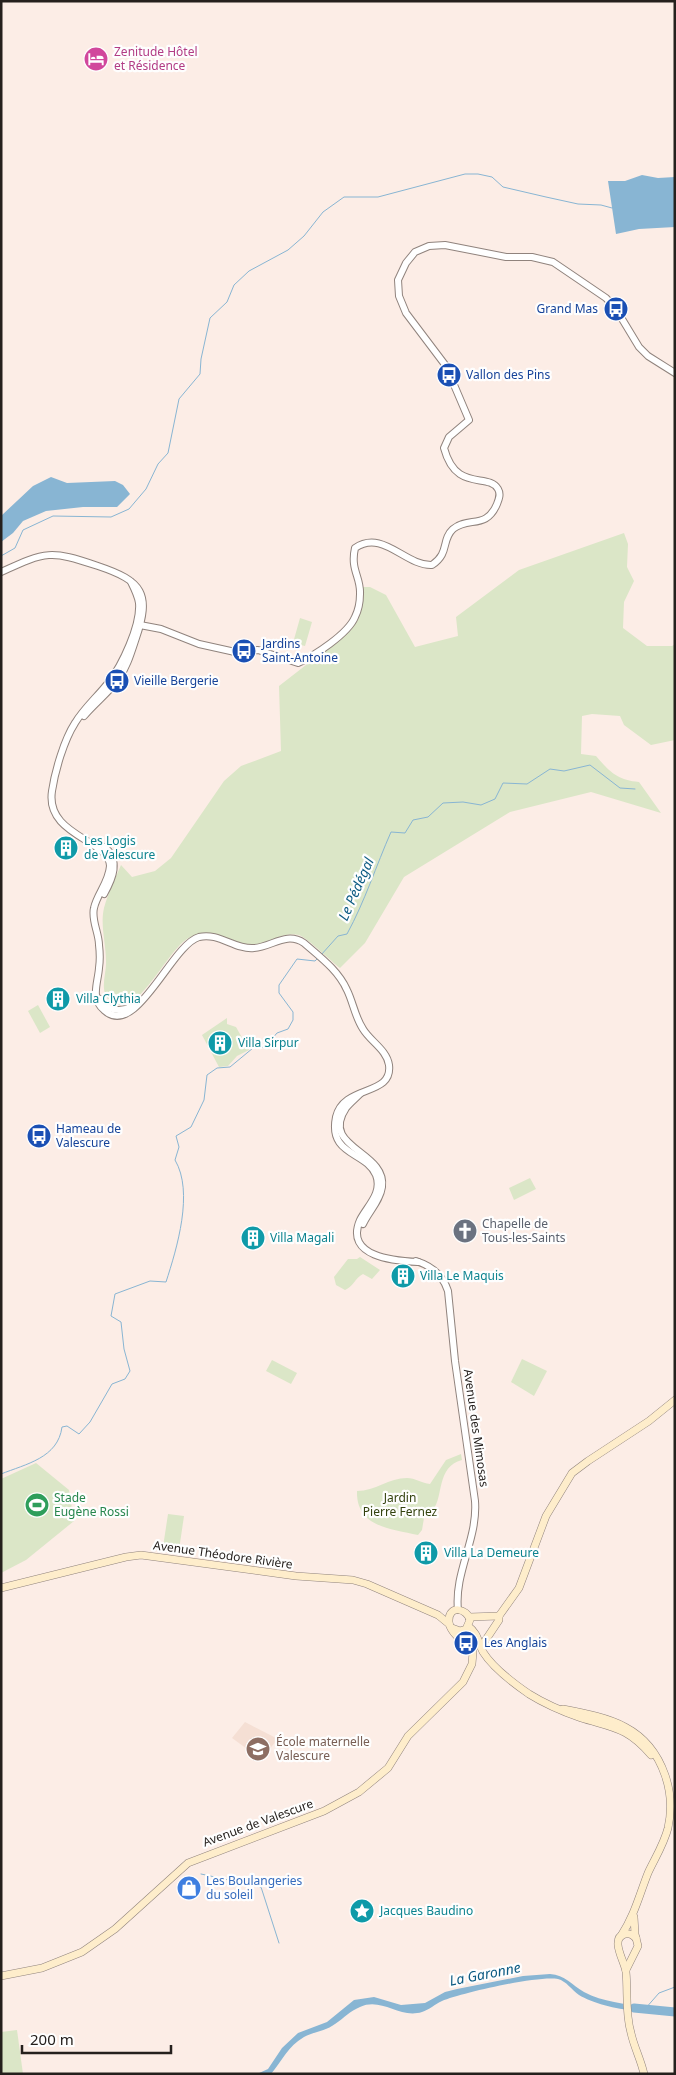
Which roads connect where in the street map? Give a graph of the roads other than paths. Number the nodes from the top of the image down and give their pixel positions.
1 (675, 373) edge
2 (1, 572) edge
3 (139, 621) junction
4 (130, 657) junction
5 (122, 661) junction
6 (96, 924) junction
7 (675, 1400) edge
8 (1, 1588) edge
9 (454, 1611) junction
10 (438, 1615) junction
11 (499, 1616) junction
12 (469, 1617) junction
13 (451, 1626) junction
14 (466, 1628) junction
15 (466, 1643) junction
16 (481, 1647) junction
17 (489, 1659) junction
18 (472, 1664) junction
19 (634, 1915) junction
20 (622, 1936) junction
21 (636, 1938) junction
22 (620, 1951) junction
23 (634, 1952) junction
24 (626, 1971) junction
25 (1, 1976) edge
26 (643, 2070) edge
27 (649, 2074) edge

1 - 3 street
2 - 3 street
3 - 4 street
3 - 5 street
4 - 5 street
4 - 6 street
5 - 6 street
6 - 9 street, Avenue des Mimosas
7 - 11 main road
8 - 10 main road, Avenue Théodore Rivière
9 - 10 main road
9 - 12 main road
9 - 13 main road
10 - 13 main road, Avenue Théodore Rivière
11 - 12 main road
11 - 16 main road
12 - 14 main road
13 - 14 main road
13 - 15 main road
14 - 15 main road
14 - 16 main road
15 - 18 main road
16 - 17 main road
17 - 18 main road
17 - 19 main road
18 - 25 main road, Avenue de Valescure
19 - 20 main road
19 - 21 main road
20 - 21 main road
20 - 22 main road
21 - 23 main road
22 - 23 main road
22 - 24 main road
23 - 24 main road
24 - 26 main road
26 - 27 main road

